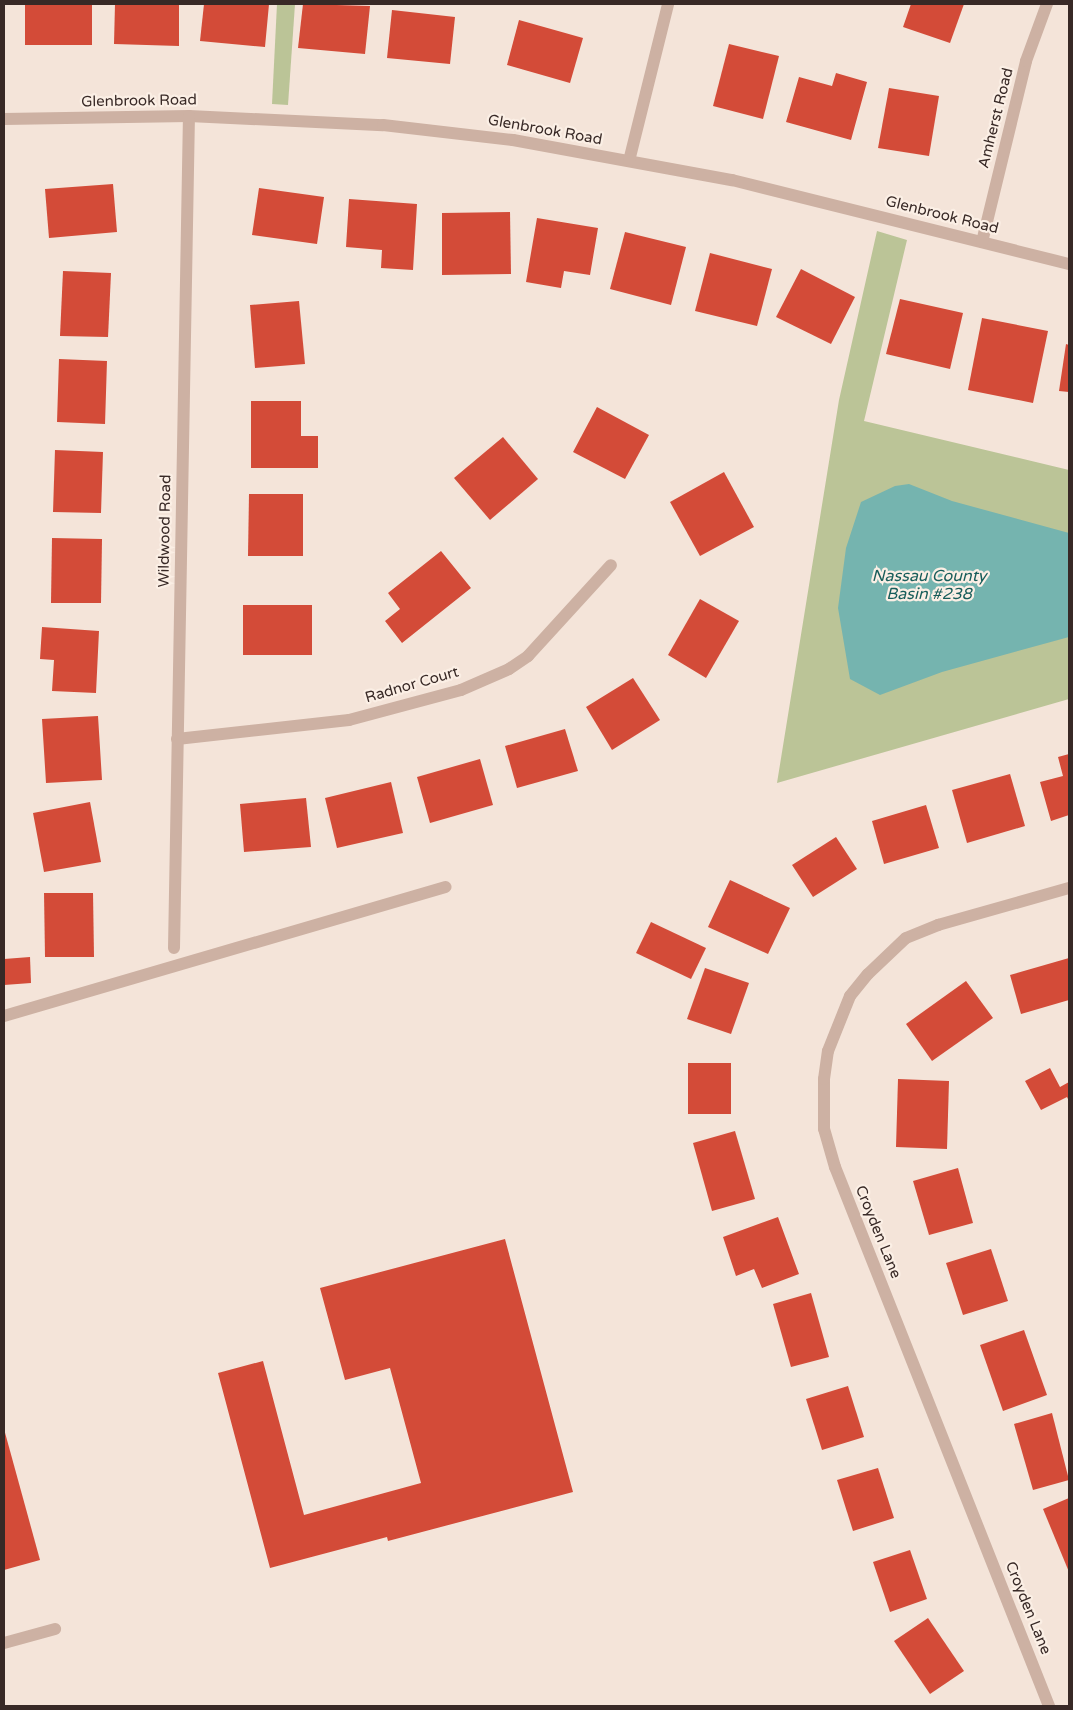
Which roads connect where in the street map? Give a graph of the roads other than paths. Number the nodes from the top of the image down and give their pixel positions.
1 (668, 4) edge
2 (1047, 4) edge
3 (189, 116) junction
4 (4, 119) edge
5 (629, 161) junction
6 (982, 242) junction
7 (1069, 264) edge
8 (611, 565) dead end
9 (177, 739) junction
10 (446, 887) dead end
11 (1069, 888) edge
12 (174, 948) dead end
13 (4, 1016) edge
14 (55, 1629) dead end
15 (4, 1644) edge
16 (1049, 1706) edge

1 - 5 street
2 - 6 street, Amherst Road
3 - 4 street, Glenbrook Road
3 - 5 street, Glenbrook Road
3 - 9 street, Wildwood Road
5 - 6 street, Glenbrook Road
6 - 7 street, Glenbrook Road
8 - 9 street, Radnor Court
9 - 12 street, Wildwood Road
10 - 13 street
11 - 16 street, Croyden Lane
14 - 15 street

